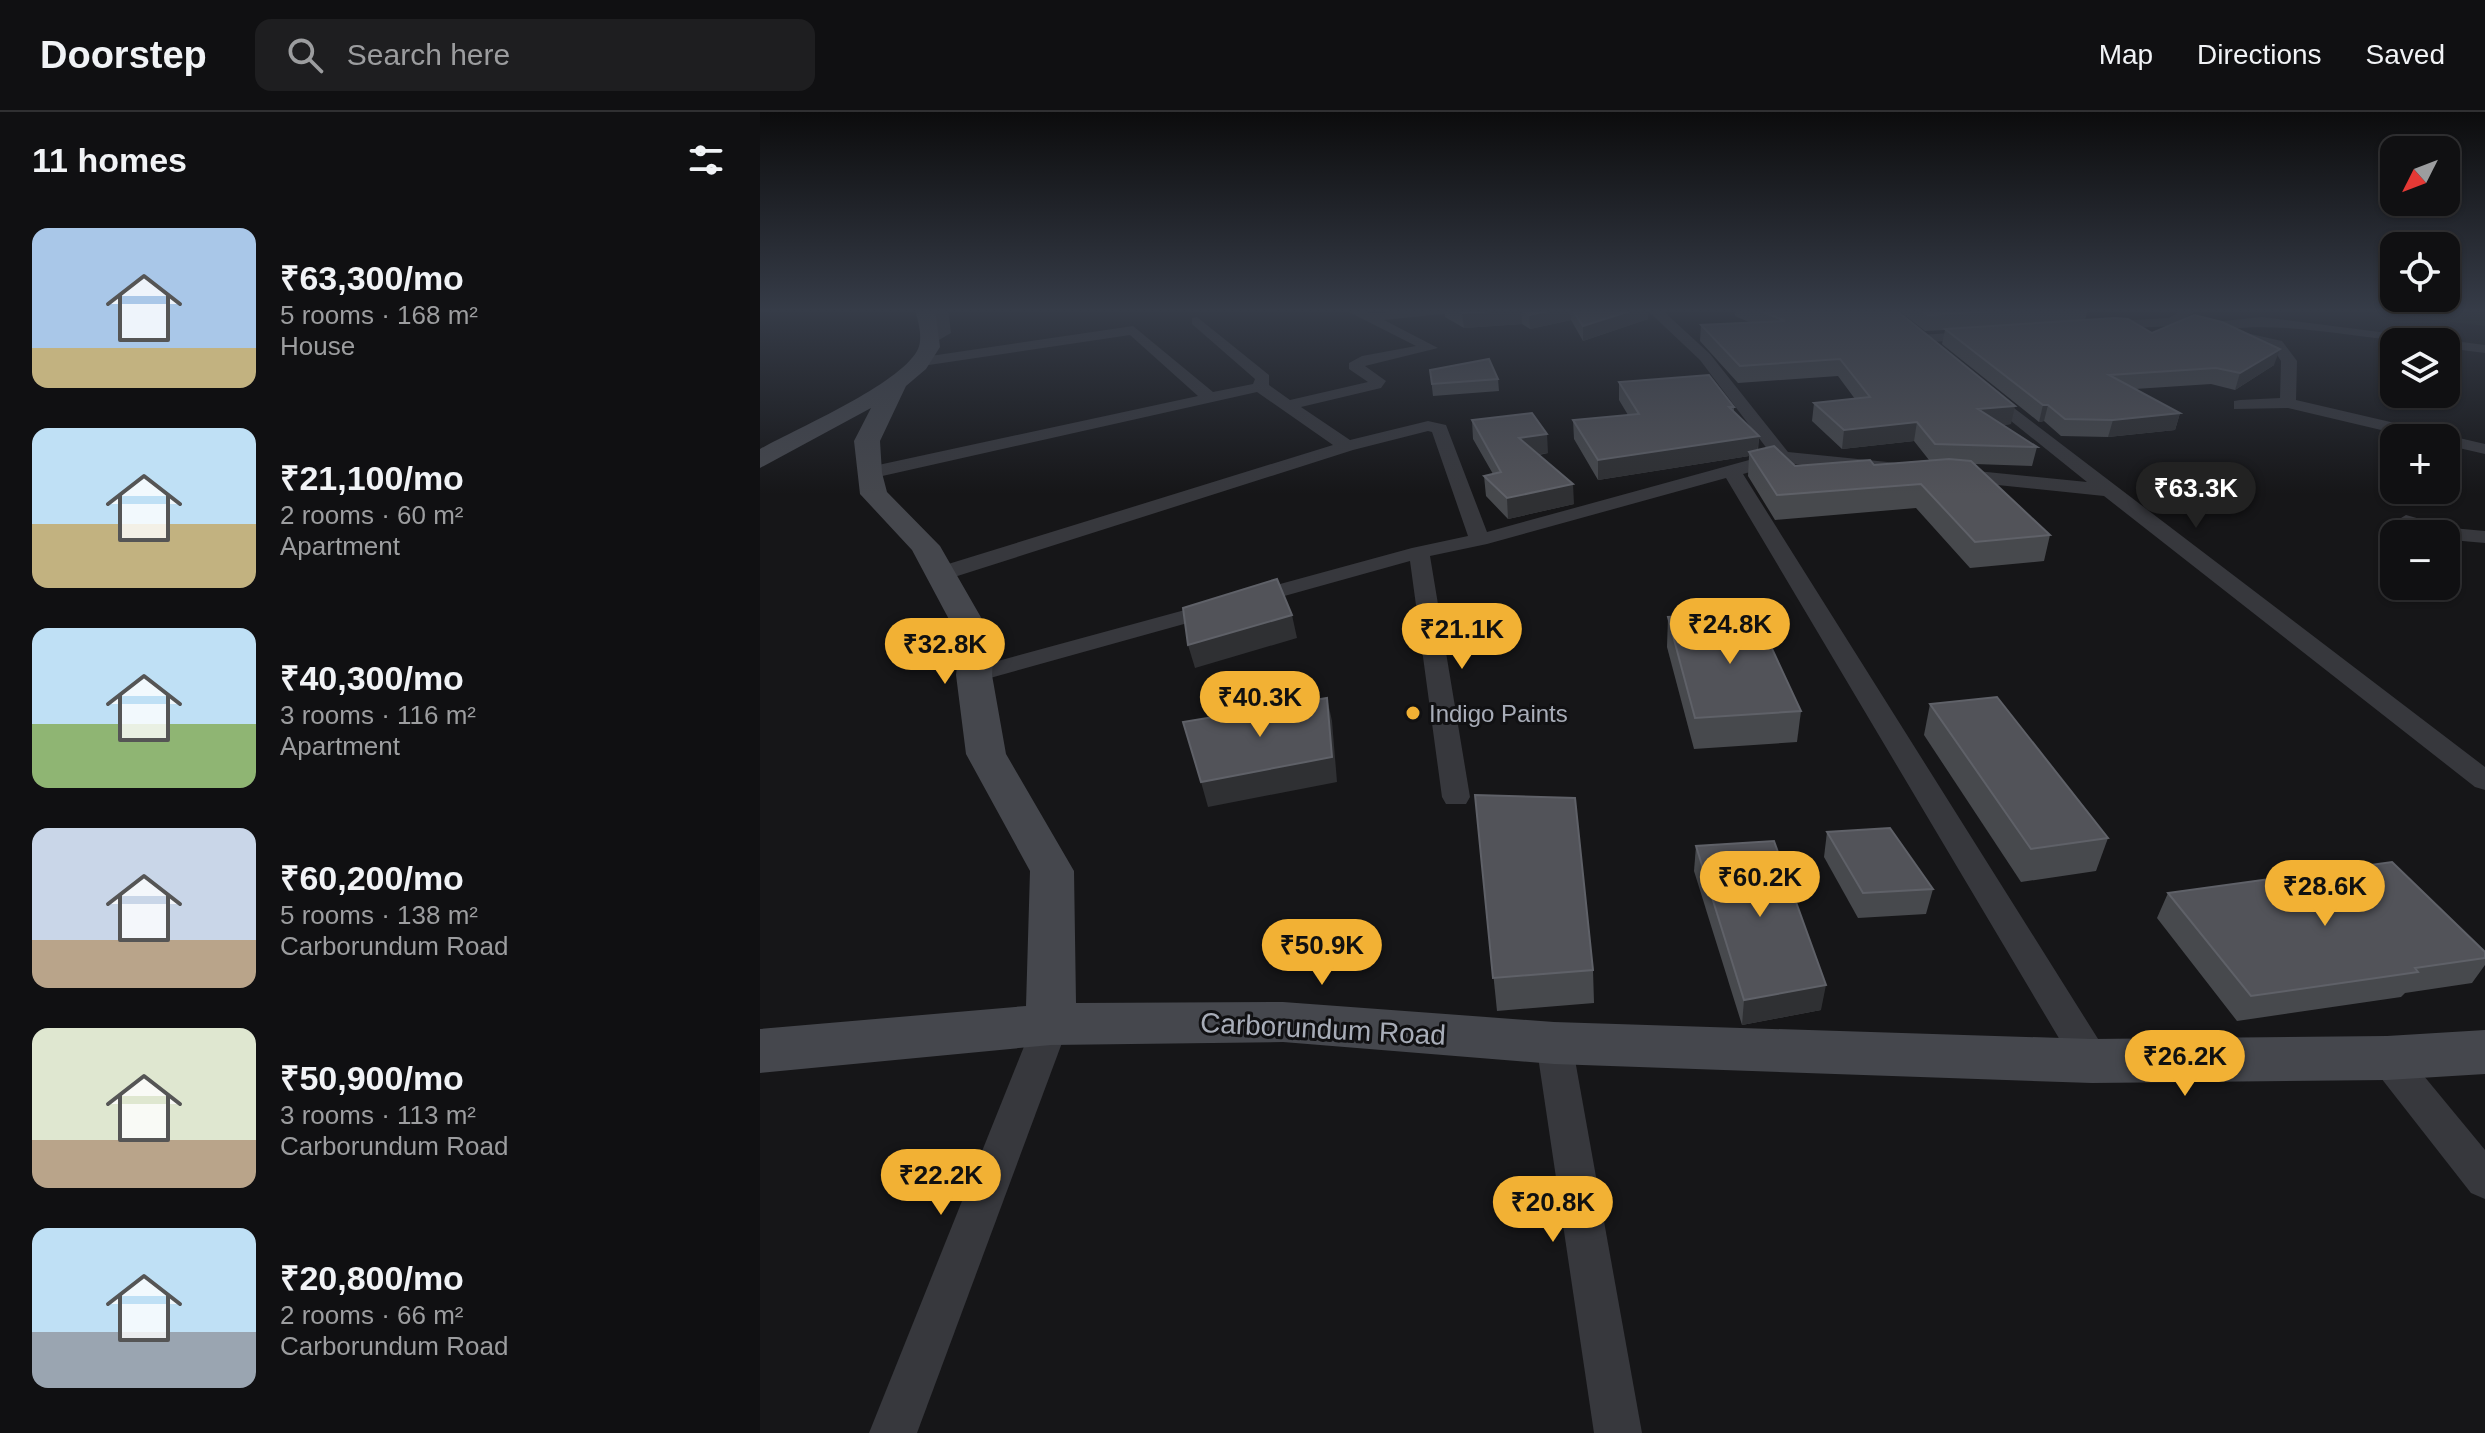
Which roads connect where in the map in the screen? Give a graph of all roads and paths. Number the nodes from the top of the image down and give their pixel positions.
1 (897, 371) edge
2 (910, 371) edge
3 (1179, 371) edge
4 (1254, 371) edge
5 (1362, 371) edge
6 (1716, 371) edge
7 (2289, 371) edge
8 (1966, 378) edge
9 (1260, 387) junction
10 (1209, 397) junction
11 (2288, 403) junction
12 (2240, 405) dead end
13 (1285, 406) junction
14 (2380, 424) edge
15 (2460, 443) edge
16 (1347, 446) junction
17 (2485, 449) edge
18 (1782, 457) junction
19 (760, 460) edge
20 (1731, 470) junction
21 (869, 473) junction
22 (2107, 490) junction
23 (2460, 535) edge
24 (2485, 537) edge
25 (1480, 540) junction
26 (1419, 552) junction
27 (940, 574) junction
28 (974, 675) junction
29 (2485, 781) edge
30 (1456, 797) dead end
31 (1051, 1024) junction
32 (1554, 1043) junction
33 (2485, 1052) edge
34 (763, 1057) edge
35 (2387, 1058) junction
36 (2092, 1061) junction
37 (2485, 1180) edge
38 (893, 1433) edge
39 (1618, 1433) edge

1 - 19 street
2 - 21 street
3 - 10 street
4 - 9 street
5 - 13 street
6 - 18 street
7 - 11 street
8 - 22 street
9 - 10 street
9 - 13 street
10 - 21 street
11 - 12 street
11 - 14 street
13 - 16 street
15 - 17 street
16 - 25 street
16 - 27 street
18 - 20 street
18 - 22 street
20 - 25 street
20 - 36 street
21 - 27 street
22 - 29 street
23 - 24 street
25 - 26 street
26 - 28 street
26 - 30 street
27 - 28 street
28 - 31 street
31 - 32 street, Carborundum Road
31 - 34 street, Carborundum Road
31 - 38 street
32 - 36 street, Carborundum Road
32 - 39 street
33 - 35 street, Carborundum Road
35 - 36 street, Carborundum Road
35 - 37 street

